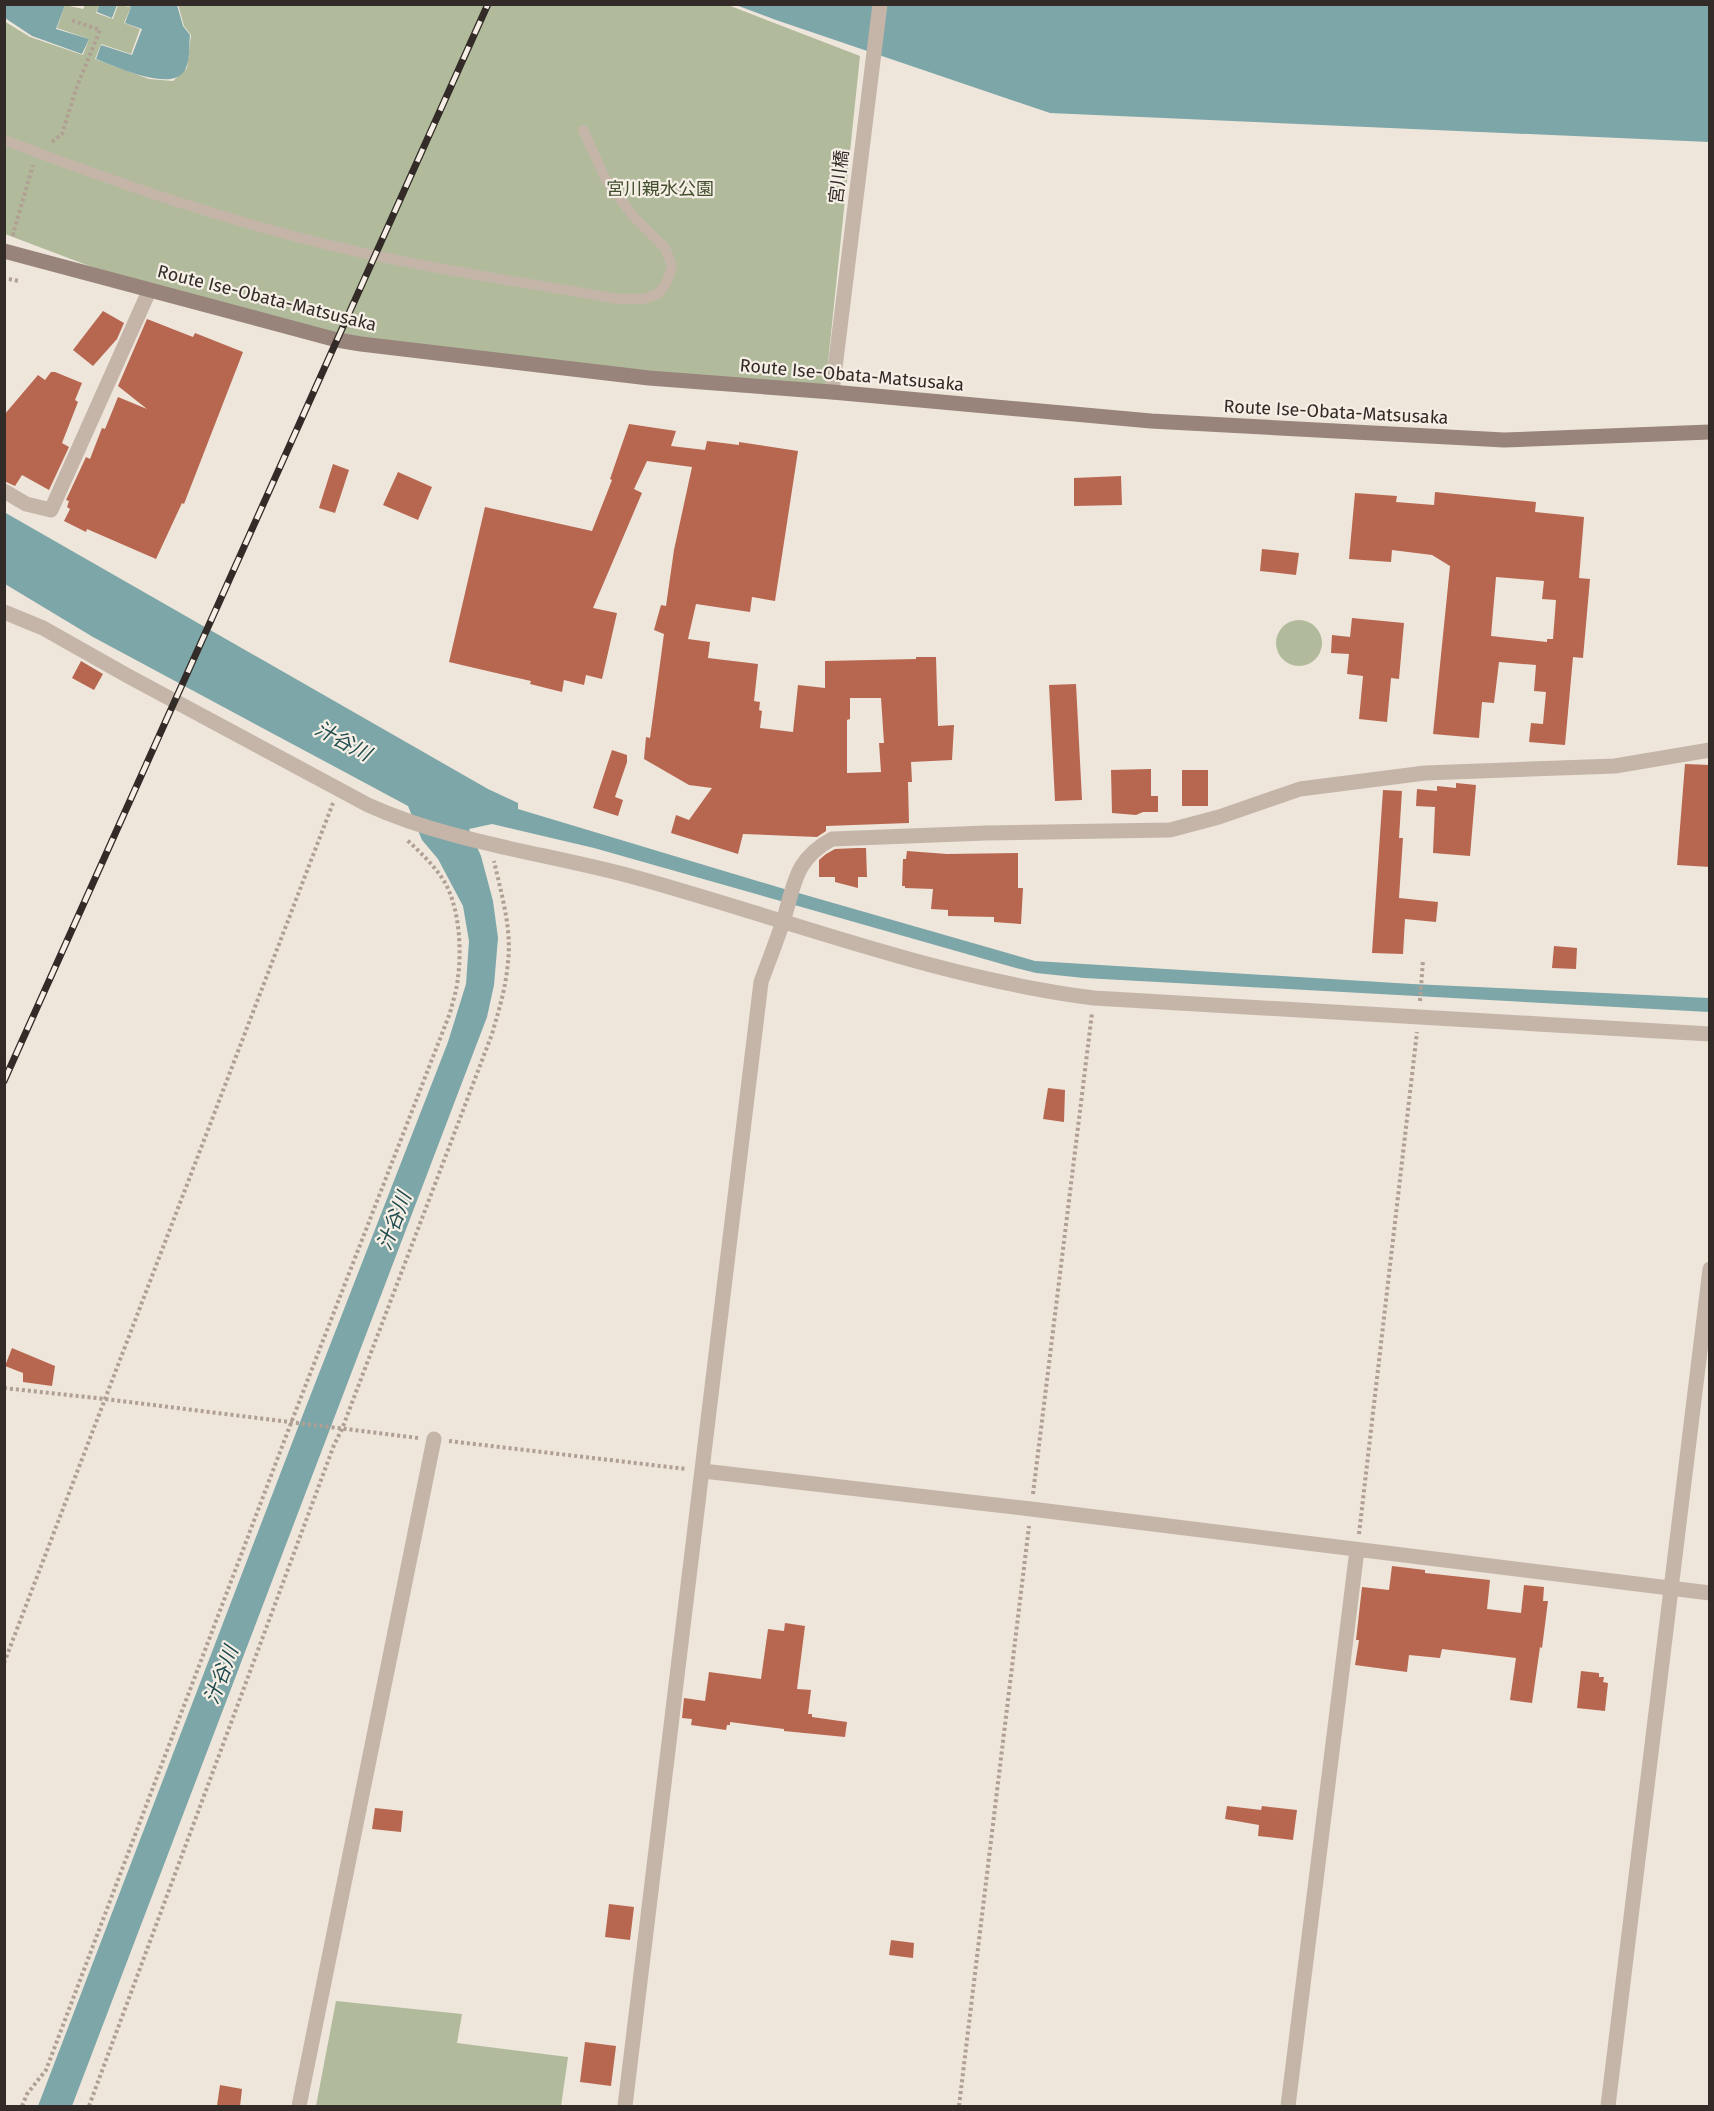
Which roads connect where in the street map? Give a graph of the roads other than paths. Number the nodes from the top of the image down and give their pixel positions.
1 (880, 4) edge
2 (583, 130) dead end
3 (4, 140) edge
4 (4, 251) edge
5 (150, 290) junction
6 (832, 392) junction
7 (1710, 432) edge
8 (4, 490) edge
9 (4, 612) edge
10 (1710, 750) edge
11 (783, 919) junction
12 (1710, 1034) edge
13 (1710, 1269) edge
14 (434, 1439) road end
15 (703, 1471) junction
16 (1357, 1550) junction
17 (1672, 1588) junction
18 (1710, 1593) edge
19 (299, 2106) edge
20 (626, 2106) edge
21 (1288, 2106) edge
22 (1608, 2106) edge

1 - 6 street, 宮川橋
2 - 3 lane
4 - 5 main road, Route Ise-Obata-Matsusaka
5 - 6 main road, Route Ise-Obata-Matsusaka
5 - 8 street
6 - 7 main road, Route Ise-Obata-Matsusaka
9 - 11 street
10 - 11 street
11 - 12 street
11 - 15 street
13 - 17 street
14 - 19 street
15 - 16 street
15 - 20 street
16 - 17 street
16 - 21 street
17 - 18 street
17 - 22 street

